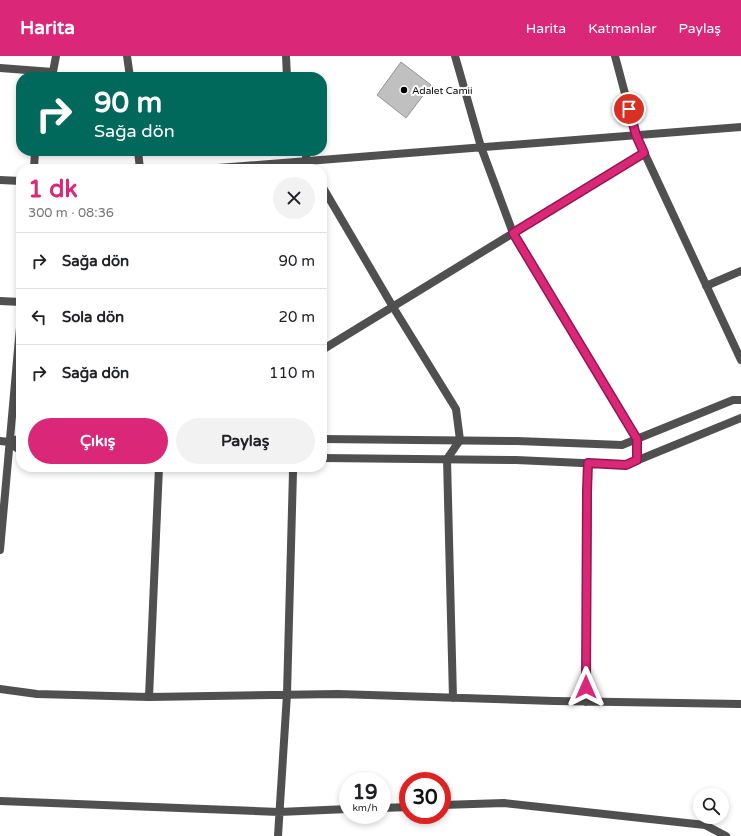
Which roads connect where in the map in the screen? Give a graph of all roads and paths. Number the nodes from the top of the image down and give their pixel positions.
1 (56, 56) edge
2 (127, 56) edge
3 (286, 56) edge
4 (455, 56) edge
5 (615, 56) edge
6 (0, 68) edge
7 (35, 72) edge
8 (52, 72) edge
9 (129, 72) edge
10 (287, 72) edge
11 (741, 127) edge
12 (636, 135) junction
13 (481, 148) junction
14 (644, 153) junction
15 (306, 156) edge
16 (307, 161) junction
17 (269, 164) edge
18 (309, 164) edge
19 (0, 180) edge
20 (16, 181) edge
21 (327, 195) edge
22 (513, 233) junction
23 (741, 271) edge
24 (706, 286) junction
25 (0, 301) edge
26 (16, 302) edge
27 (393, 307) junction
28 (327, 347) edge
29 (741, 360) edge
30 (16, 368) edge
31 (741, 400) edge
32 (741, 418) edge
33 (327, 439) edge
34 (637, 439) junction
35 (16, 440) edge
36 (460, 440) junction
37 (0, 441) edge
38 (9, 442) junction
39 (16, 447) edge
40 (327, 458) edge
41 (448, 459) junction
42 (637, 460) junction
43 (588, 463) junction
44 (159, 472) edge
45 (293, 472) edge
46 (0, 550) edge
47 (0, 689) edge
48 (287, 694) junction
49 (149, 697) junction
50 (453, 698) junction
51 (586, 702) junction
52 (741, 704) edge
53 (0, 801) edge
54 (451, 805) edge
55 (339, 809) edge
56 (279, 812) junction
57 (278, 836) edge
58 (726, 836) edge

1 - 8 street
2 - 9 street
3 - 10 street
4 - 13 street
5 - 12 street
6 - 7 street
11 - 12 street
12 - 13 street
12 - 14 street
13 - 16 street
13 - 22 street
14 - 22 street
14 - 24 street
15 - 16 street
16 - 17 street
16 - 18 street
19 - 20 street
21 - 27 street
22 - 27 street
22 - 34 street
23 - 24 street
24 - 29 street
25 - 26 street
27 - 28 street
27 - 36 street
30 - 38 street
31 - 34 street
32 - 42 street
33 - 36 street
34 - 36 street
34 - 42 street
35 - 38 street
36 - 41 street
37 - 38 street
38 - 39 street
38 - 46 street
40 - 41 street
41 - 43 street
41 - 50 street
42 - 43 street
43 - 51 street
44 - 49 street
45 - 48 street
47 - 49 street
48 - 49 street
48 - 50 street
48 - 56 street
50 - 51 street
51 - 52 street
53 - 56 street
54 - 58 street
55 - 56 street
56 - 57 street

